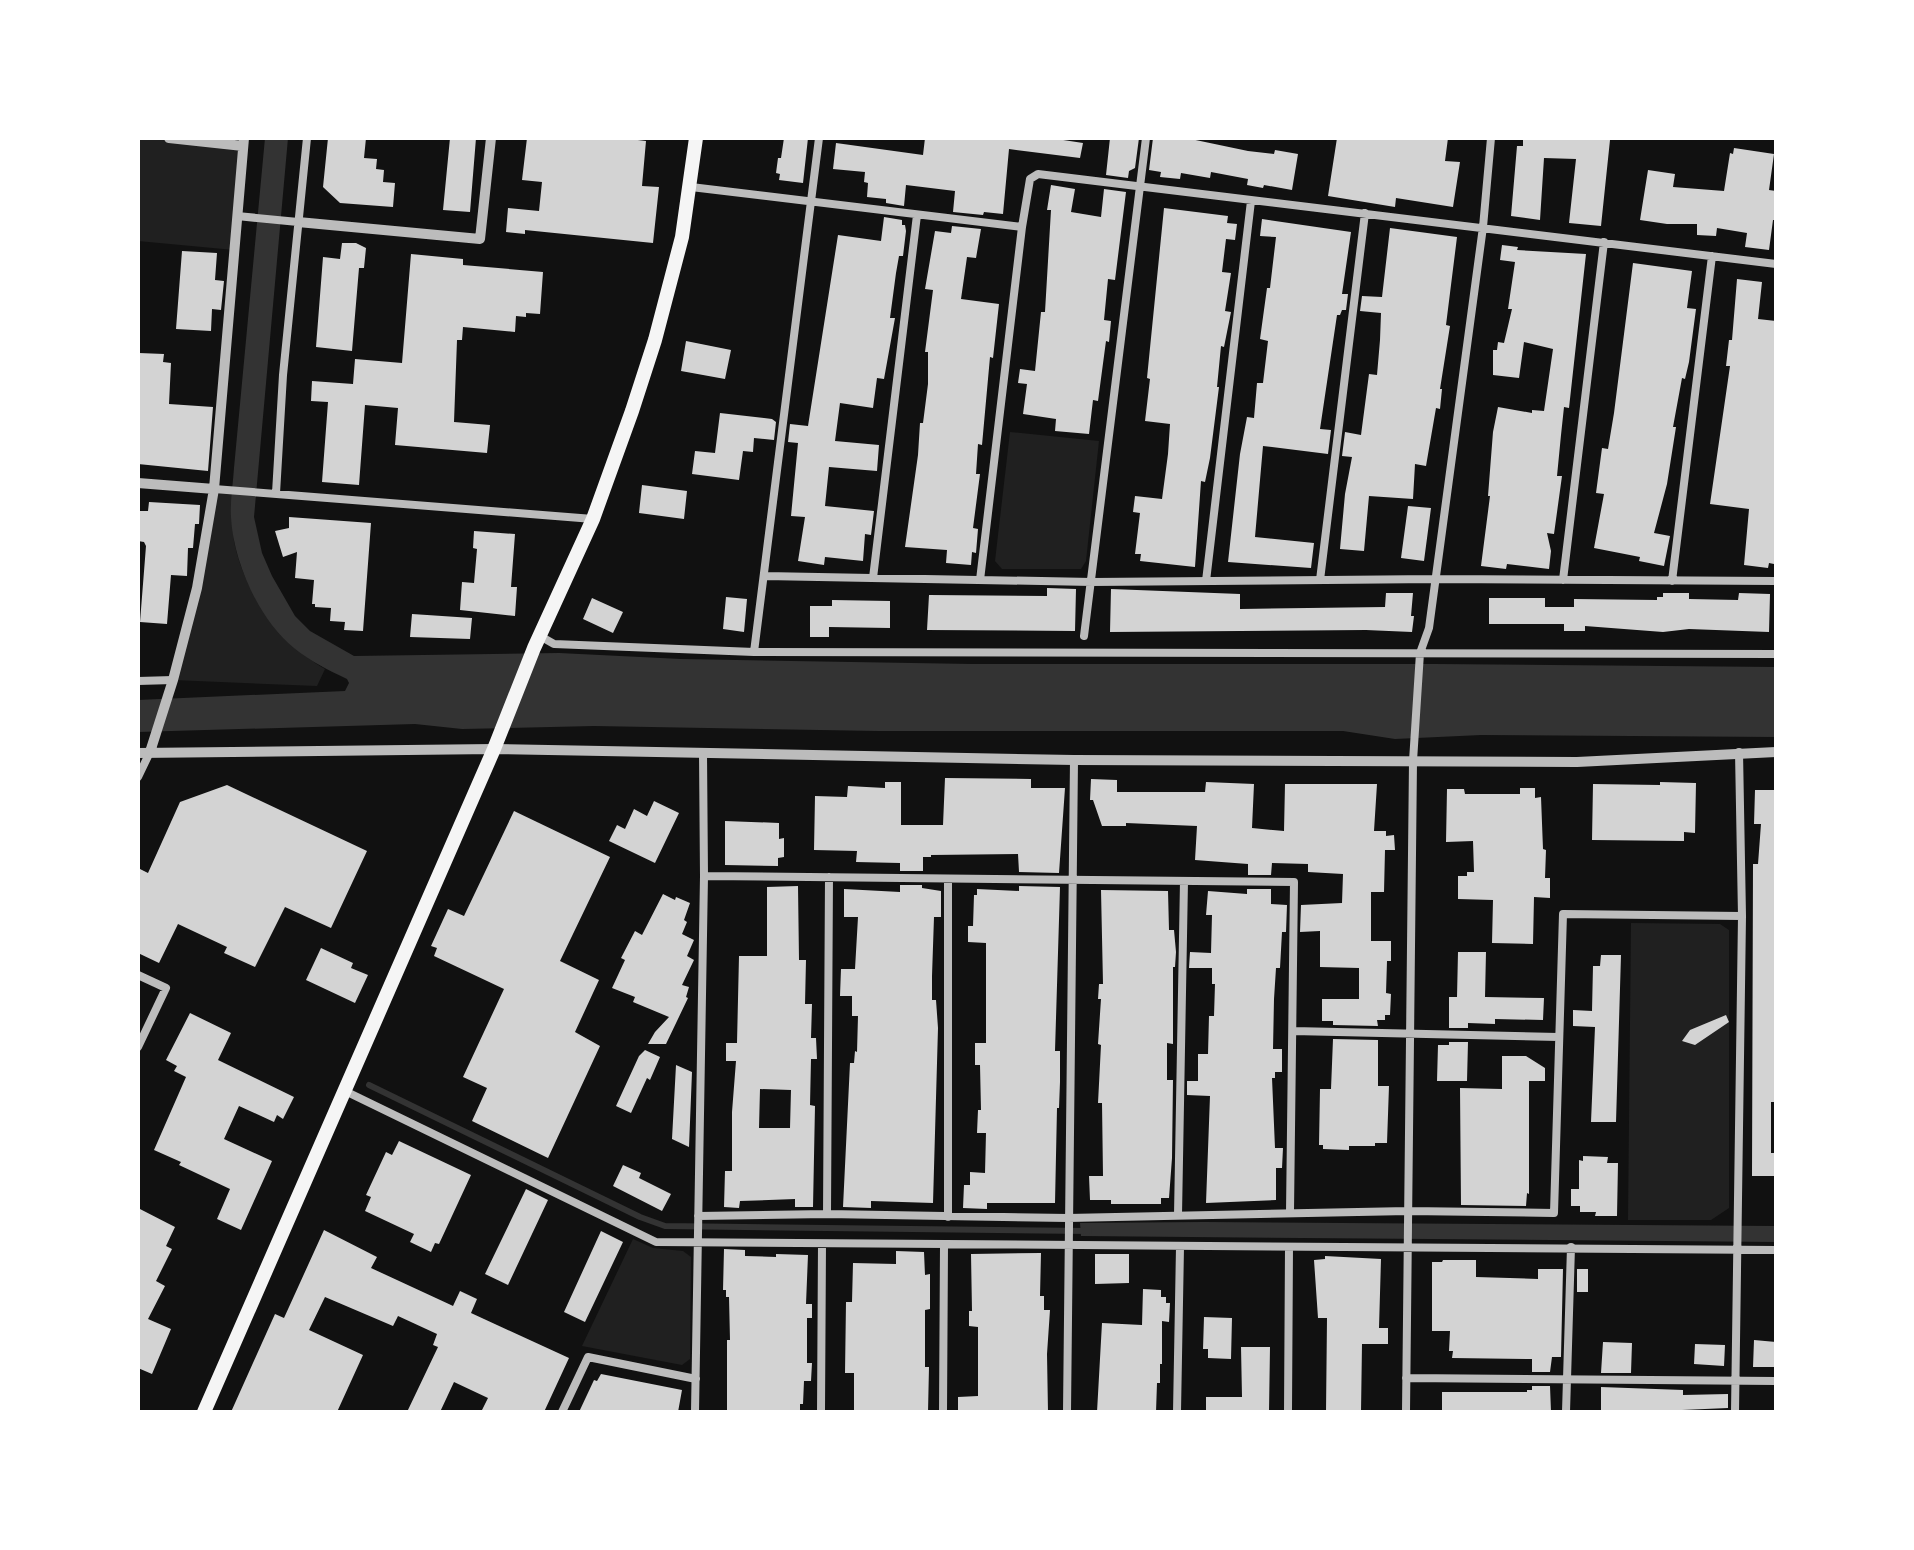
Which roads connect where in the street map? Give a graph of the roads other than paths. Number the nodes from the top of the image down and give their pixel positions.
1 (169, 138) edge
2 (307, 138) edge
3 (491, 138) edge
4 (696, 138) edge
5 (819, 138) edge
6 (1146, 138) edge
7 (1491, 138) edge
8 (244, 142) edge
9 (1140, 186) junction
10 (691, 187) junction
11 (811, 201) junction
12 (1251, 201) junction
13 (1365, 213) junction
14 (917, 215) junction
15 (237, 216) junction
16 (298, 222) junction
17 (1022, 227) junction
18 (1483, 227) junction
19 (1604, 242) junction
20 (1712, 256) junction
21 (1776, 264) edge
22 (138, 483) edge
23 (214, 489) junction
24 (276, 493) junction
25 (593, 519) junction
26 (765, 576) junction
27 (873, 578) junction
28 (1436, 579) junction
29 (980, 580) junction
30 (1320, 580) junction
31 (1563, 580) junction
32 (1206, 581) junction
33 (1672, 581) junction
34 (1776, 581) edge
35 (1092, 582) junction
36 (1084, 636) dead end
37 (537, 642) junction
38 (754, 652) junction
39 (1420, 653) junction
40 (1776, 654) edge
41 (173, 680) junction
42 (138, 681) edge
43 (494, 749) junction
44 (150, 752) junction
45 (1739, 752) junction
46 (1776, 752) edge
47 (138, 753) edge
48 (703, 753) junction
49 (1074, 760) junction
50 (1413, 761) junction
51 (138, 777) edge
52 (704, 876) junction
53 (829, 877) junction
54 (948, 879) junction
55 (1072, 880) junction
56 (1184, 881) junction
57 (1742, 916) junction
58 (138, 975) edge
59 (1293, 1031) junction
60 (1409, 1032) junction
61 (1558, 1037) junction
62 (138, 1047) edge
63 (345, 1091) junction
64 (1408, 1211) junction
65 (1290, 1212) junction
66 (827, 1214) junction
67 (1178, 1215) junction
68 (698, 1216) junction
69 (948, 1217) junction
70 (1068, 1218) junction
71 (697, 1243) junction
72 (822, 1244) junction
73 (944, 1246) junction
74 (1408, 1246) junction
75 (1069, 1247) junction
76 (1180, 1247) junction
77 (1289, 1247) junction
78 (1571, 1247) junction
79 (1738, 1250) junction
80 (1776, 1250) edge
81 (1406, 1378) junction
82 (696, 1379) junction
83 (1734, 1379) junction
84 (1567, 1380) junction
85 (1776, 1381) edge
86 (204, 1412) edge
87 (562, 1412) edge
88 (695, 1412) edge
89 (821, 1412) edge
90 (943, 1412) edge
91 (1067, 1412) edge
92 (1177, 1412) edge
93 (1288, 1412) edge
94 (1406, 1412) edge
95 (1566, 1412) edge
96 (1735, 1412) edge

1 - 8 street
2 - 16 street
3 - 16 street
4 - 10 highway
5 - 11 street
6 - 9 street
7 - 18 street
8 - 15 street
9 - 12 street
9 - 17 street
9 - 35 street
10 - 11 street
10 - 25 highway
11 - 14 street
11 - 26 street
12 - 13 street
12 - 32 street
13 - 18 street
13 - 30 street
14 - 17 street
14 - 27 street
15 - 16 street
15 - 23 street
16 - 24 street
17 - 29 street
18 - 19 street
18 - 28 street
19 - 20 street
19 - 31 street
20 - 21 street
20 - 33 street
22 - 23 street
23 - 24 street
23 - 41 street
24 - 25 street
25 - 37 highway
26 - 27 street
26 - 38 street
27 - 29 street
28 - 30 street
28 - 31 street
28 - 39 street
29 - 35 street
30 - 32 street
31 - 33 street
32 - 35 street
33 - 34 street
35 - 36 street
37 - 38 street
37 - 43 highway
38 - 39 street
39 - 40 street
39 - 50 street
41 - 42 street
41 - 44 street
43 - 44 street
43 - 48 street
43 - 63 highway
44 - 47 street
44 - 51 street
45 - 46 street
45 - 50 street
45 - 57 street
48 - 49 street
48 - 52 street
49 - 50 street
49 - 55 street
50 - 60 street
52 - 53 street
52 - 68 street
53 - 54 street
53 - 66 street
54 - 55 street
54 - 69 street
55 - 56 street
55 - 70 street
56 - 59 street
56 - 67 street
57 - 61 street
57 - 79 street
58 - 62 street
59 - 60 street
59 - 65 street
60 - 61 street
60 - 64 street
61 - 64 street
63 - 71 street
63 - 86 highway
64 - 65 street
64 - 74 street
65 - 67 street
66 - 68 street
66 - 69 street
67 - 70 street
68 - 71 street
69 - 70 street
70 - 75 street
71 - 72 street
71 - 82 street
72 - 73 street
72 - 89 street
73 - 75 street
73 - 90 street
74 - 77 street
74 - 78 street
74 - 81 street
75 - 76 street
75 - 91 street
76 - 77 street
76 - 92 street
77 - 93 street
78 - 79 street
78 - 84 street
79 - 80 street
79 - 83 street
81 - 84 street
81 - 94 street
82 - 87 street
82 - 88 street
83 - 84 street
83 - 85 street
83 - 96 street
84 - 95 street

